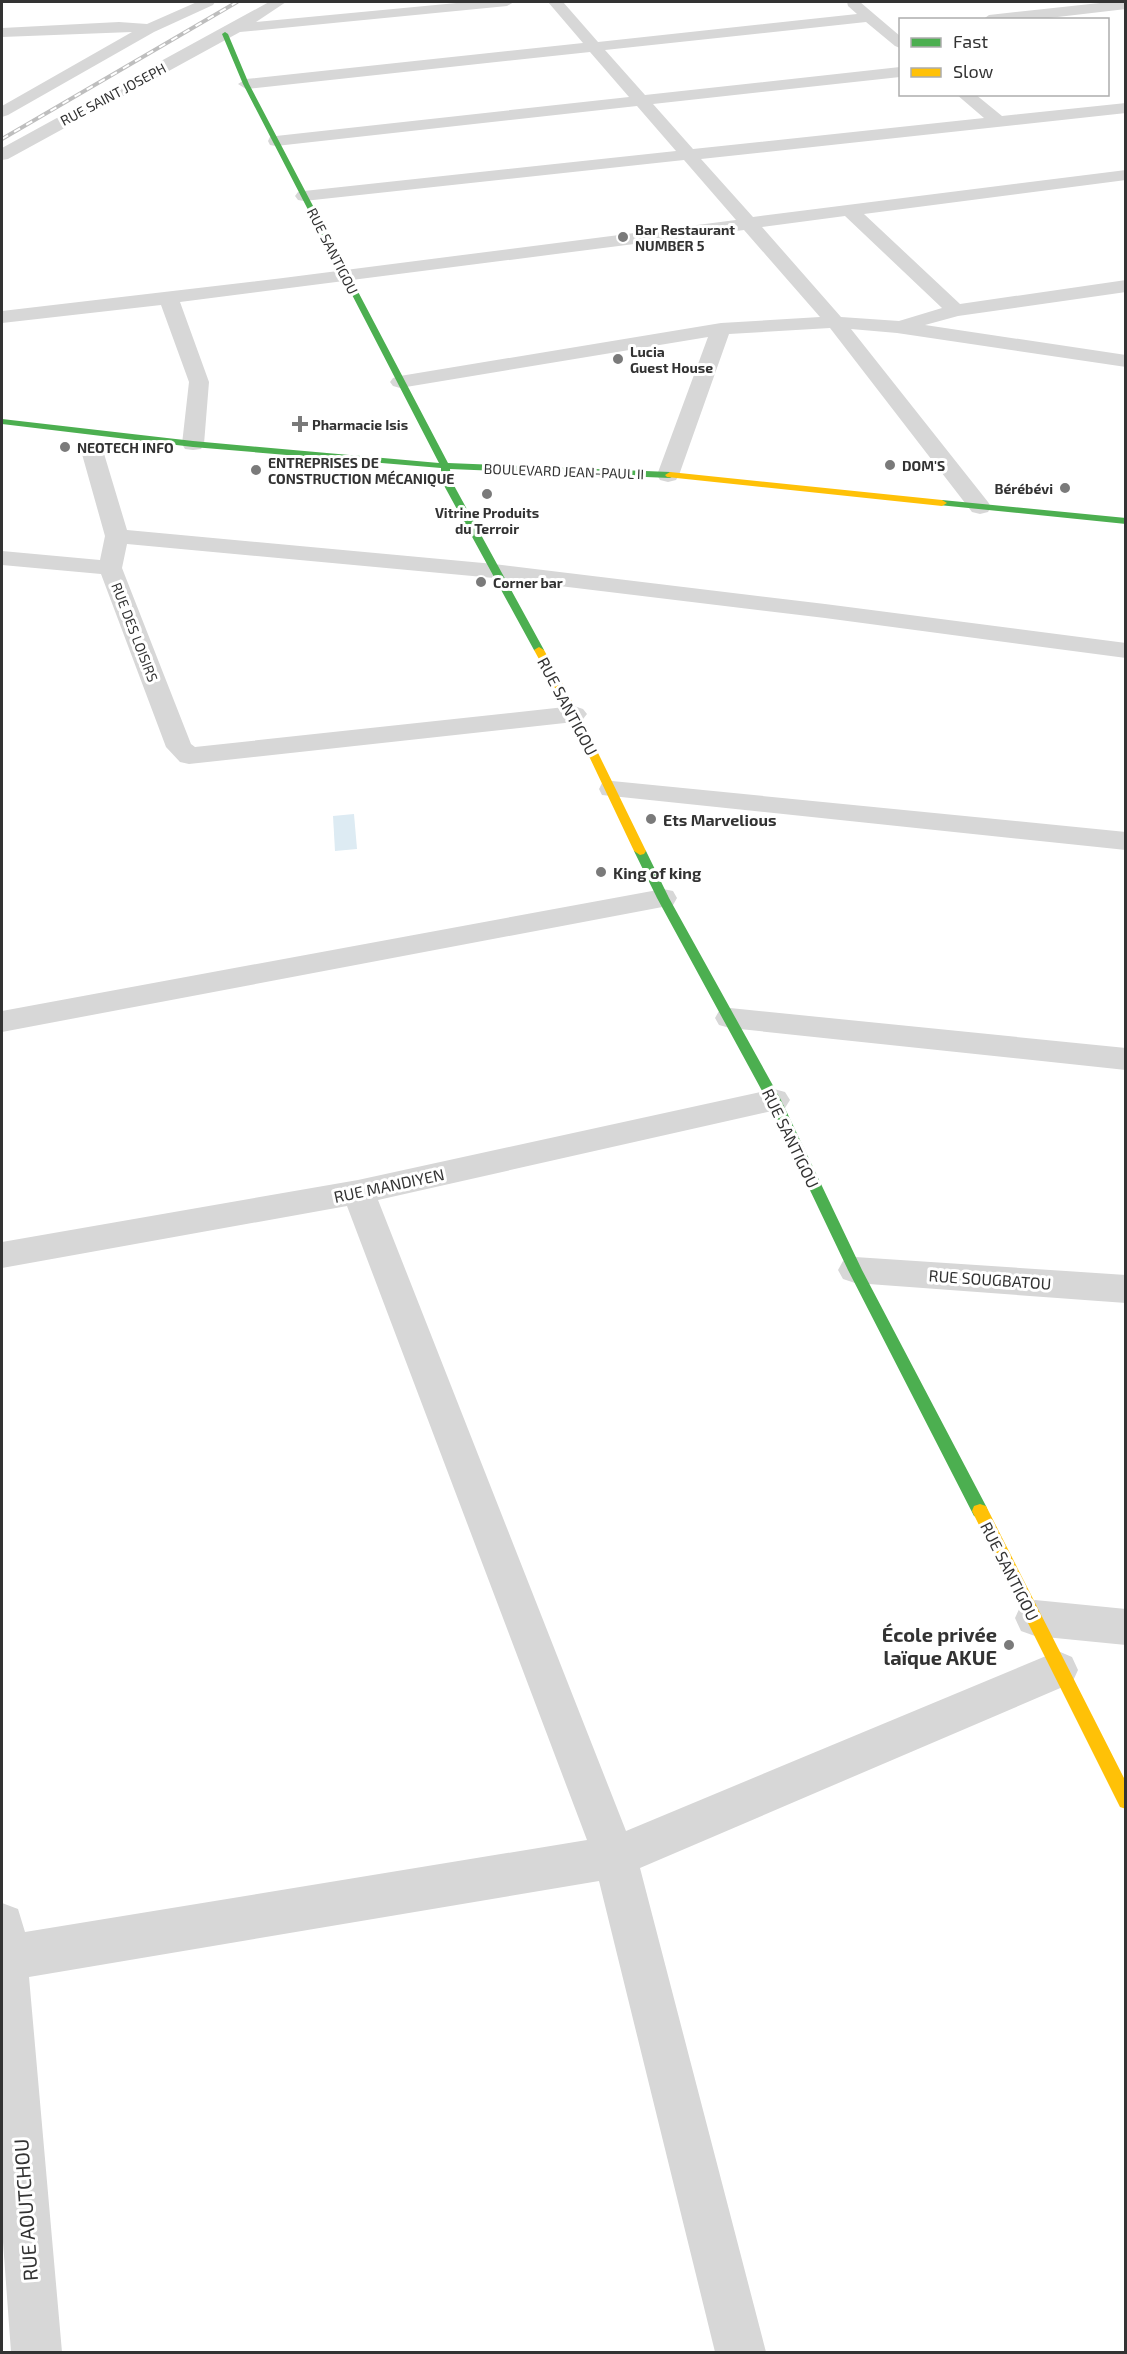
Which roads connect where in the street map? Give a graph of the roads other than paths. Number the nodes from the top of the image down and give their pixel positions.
1 (205, 2) edge
2 (279, 2) edge
3 (507, 2) edge
4 (555, 2) edge
5 (852, 2) edge
6 (1119, 6) edge
7 (111, 10) dead end
8 (869, 17) junction
9 (1008, 18) edge
10 (119, 27) junction
11 (149, 29) junction
12 (893, 30) edge
13 (229, 31) junction
14 (2, 32) edge
15 (595, 47) junction
16 (899, 72) edge
17 (246, 84) junction
18 (966, 96) edge
19 (640, 100) junction
20 (1125, 108) edge
21 (2, 112) edge
22 (999, 122) junction
23 (276, 141) junction
24 (2, 155) edge
25 (692, 156) junction
26 (1125, 176) edge
27 (304, 196) junction
28 (848, 209) junction
29 (749, 222) junction
30 (345, 275) junction
31 (1125, 286) edge
32 (169, 299) junction
33 (956, 310) junction
34 (2, 318) edge
35 (835, 322) junction
36 (897, 327) junction
37 (721, 329) junction
38 (1125, 361) edge
39 (400, 382) junction
40 (2, 422) edge
41 (2, 435) edge
42 (193, 444) junction
43 (91, 447) junction
44 (668, 475) junction
45 (449, 476) junction
46 (975, 513) junction
47 (1125, 521) edge
48 (1125, 532) edge
49 (117, 536) junction
50 (2, 558) edge
51 (110, 568) junction
52 (494, 571) junction
53 (1125, 651) edge
54 (574, 714) junction
55 (612, 789) junction
56 (1125, 841) edge
57 (663, 898) junction
58 (730, 1018) junction
59 (2, 1022) edge
60 (1125, 1059) edge
61 (774, 1100) junction
62 (358, 1192) junction
63 (2, 1255) edge
64 (855, 1270) junction
65 (1125, 1289) edge
66 (1035, 1618) junction
67 (1125, 1627) edge
68 (1058, 1670) junction
69 (1125, 1801) edge
70 (615, 1857) junction
71 (4, 1941) edge
72 (36, 2352) edge
73 (741, 2352) edge

1 - 11 street
2 - 13 street, RUE SAINT JOSEPH
3 - 13 street
4 - 15 street
5 - 8 street
6 - 9 street
7 - 10 street
8 - 12 street
8 - 15 street
10 - 11 street
10 - 14 street
11 - 21 street
13 - 17 street, RUE SANTIGOU
13 - 24 street, RUE SAINT JOSEPH
15 - 17 street
15 - 19 street
16 - 19 street
17 - 23 street, RUE SANTIGOU
18 - 22 street
19 - 23 street
19 - 25 street
20 - 22 street
22 - 25 street
23 - 27 street, RUE SANTIGOU
25 - 27 street
25 - 29 street
26 - 28 street
27 - 30 street, RUE SANTIGOU
28 - 29 street
28 - 33 street
29 - 30 street
29 - 35 street
30 - 32 street
30 - 39 street, RUE SANTIGOU
31 - 33 street
32 - 34 street
32 - 42 street
33 - 36 street
35 - 36 street
35 - 37 street
35 - 46 street
36 - 38 street
37 - 39 street
37 - 44 street
39 - 45 street, RUE SANTIGOU
40 - 42 street, BOULEVARD JEAN-PAUL II
41 - 43 street, BOULEVARD JEAN-PAUL II
42 - 45 street, BOULEVARD JEAN-PAUL II
43 - 45 street, BOULEVARD JEAN-PAUL II
43 - 49 street, RUE DES LOISIRS
44 - 45 street, BOULEVARD JEAN-PAUL II
44 - 46 street, BOULEVARD JEAN-PAUL II
45 - 52 street, RUE SANTIGOU
46 - 47 street, BOULEVARD JEAN-PAUL II
46 - 48 street, BOULEVARD JEAN-PAUL II
49 - 51 street, RUE DES LOISIRS
49 - 52 street
50 - 51 street
51 - 54 street, RUE DES LOISIRS
52 - 53 street
52 - 54 street, RUE SANTIGOU
54 - 55 street, RUE SANTIGOU
55 - 56 street
55 - 57 street, RUE SANTIGOU
57 - 58 street, RUE SANTIGOU
57 - 59 street
58 - 60 street
58 - 61 street, RUE SANTIGOU
61 - 62 street, RUE MANDIYEN
61 - 64 street, RUE SANTIGOU
62 - 63 street, RUE MANDIYEN
62 - 70 street
64 - 65 street, RUE SOUGBATOU
64 - 66 street, RUE SANTIGOU
66 - 67 street
66 - 68 street, RUE SANTIGOU
68 - 69 street, RUE SANTIGOU
68 - 70 street
70 - 71 street
70 - 73 street
71 - 72 street, RUE AOUTCHOU

